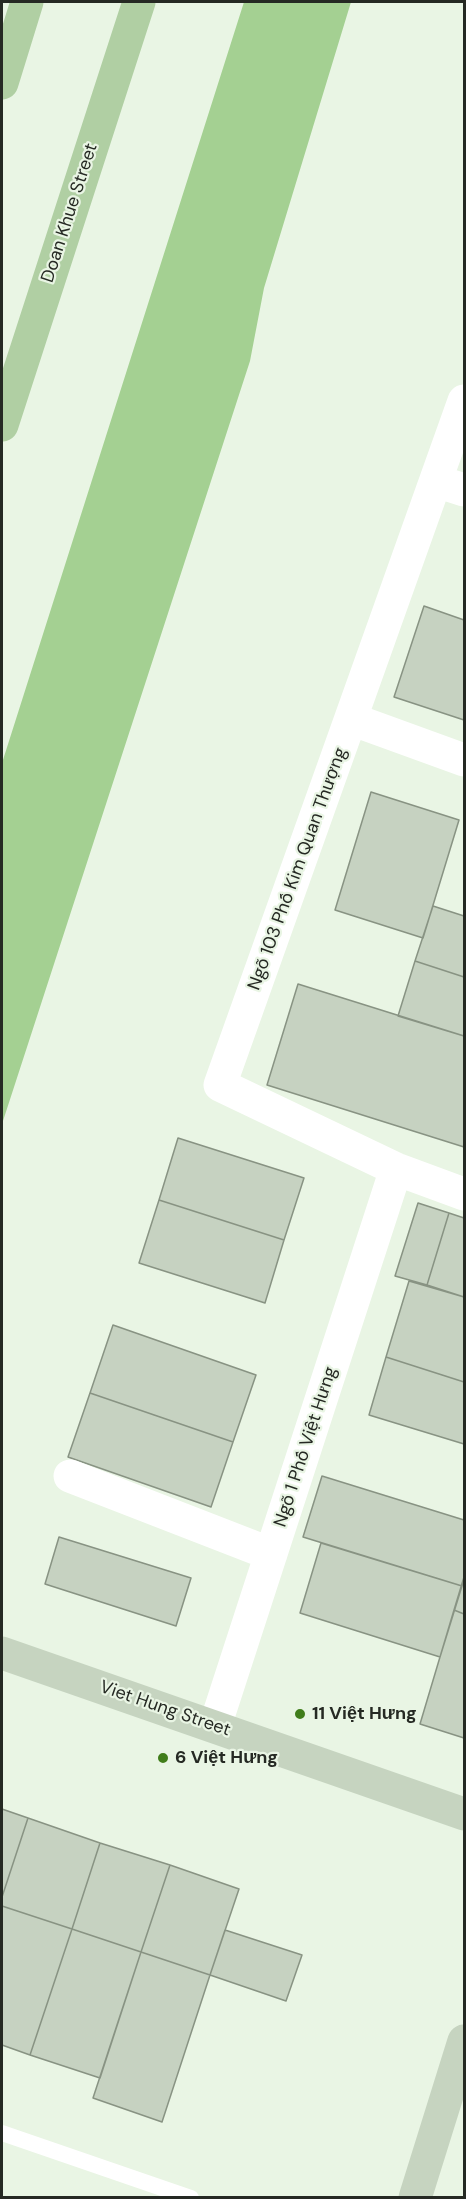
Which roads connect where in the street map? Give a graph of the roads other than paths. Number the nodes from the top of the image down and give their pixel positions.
1 (27, 2) edge
2 (139, 2) edge
3 (2, 82) edge
4 (461, 419) edge
5 (2, 424) edge
6 (450, 485) edge
7 (351, 719) junction
8 (465, 760) edge
9 (396, 1168) junction
10 (465, 1194) edge
11 (70, 1476) dead end
12 (271, 1554) junction
13 (2, 1653) edge
14 (215, 1726) junction
15 (465, 1814) edge
16 (465, 2041) edge
17 (2, 2133) edge
18 (191, 2198) edge
19 (414, 2198) edge

1 - 3 main road
2 - 5 main road, Doan Khue Street
4 - 6 street, Ngõ 103 Phố Kim Quan Thượng
6 - 7 street, Ngõ 103 Phố Kim Quan Thượng
7 - 8 street
7 - 9 street, Ngõ 103 Phố Kim Quan Thượng
9 - 10 street, Ngõ 103 Phố Kim Quan Thượng
9 - 12 street, Ngõ 1 Phố Việt Hưng
11 - 12 street
12 - 14 street, Ngõ 1 Phố Việt Hưng
13 - 14 street, Viet Hung Street
14 - 15 street, Viet Hung Street
16 - 19 street
17 - 18 lane

